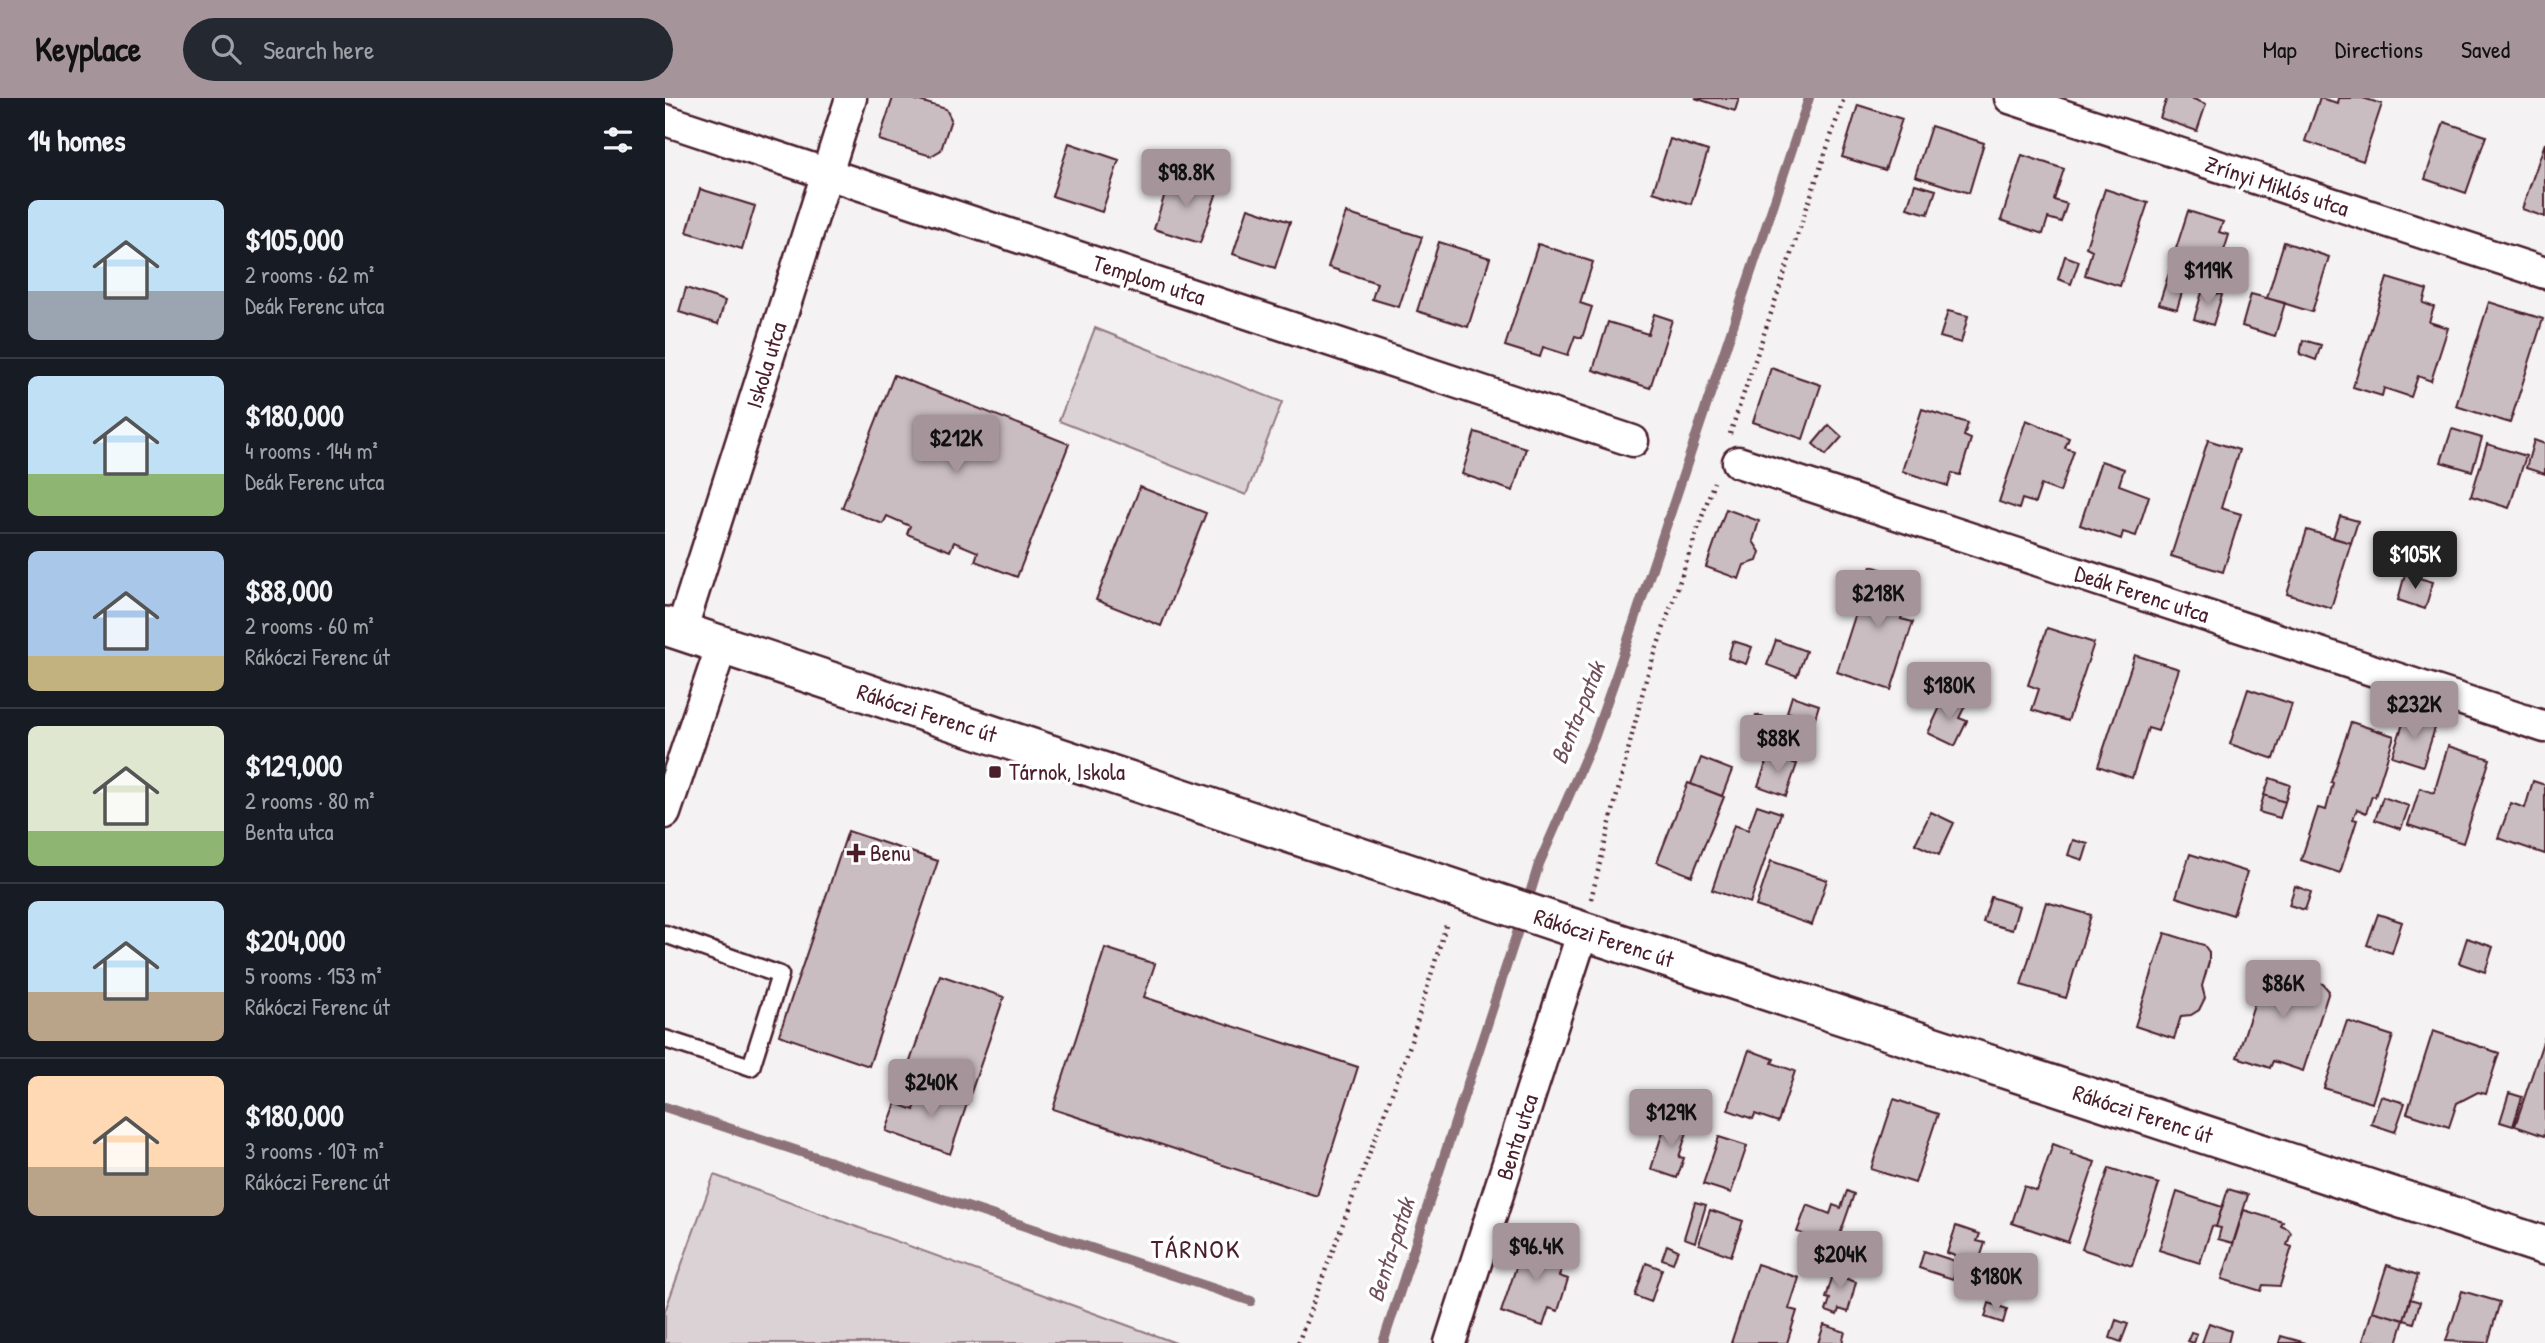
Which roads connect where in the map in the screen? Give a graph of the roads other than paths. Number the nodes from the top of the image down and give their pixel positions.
1 (851, 98) edge
2 (2010, 98) edge
3 (665, 120) edge
4 (827, 173) junction
5 (2545, 273) edge
6 (1633, 441) dead end
7 (1728, 458) road end
8 (673, 629) edge
9 (722, 645) junction
10 (2545, 727) edge
11 (665, 813) edge
12 (1583, 931) junction
13 (665, 934) edge
14 (665, 1039) edge
15 (2545, 1246) edge
16 (1450, 1343) edge

1 - 4 street, Iskola utca
2 - 5 street, Zrínyi Miklós utca
3 - 4 street, Templom utca
4 - 6 street, Templom utca
4 - 8 street, Iskola utca
7 - 10 street, Deák Ferenc utca
8 - 9 street, Rákóczi Ferenc út
9 - 11 street
9 - 12 street, Rákóczi Ferenc út
12 - 15 street, Rákóczi Ferenc út
12 - 16 street, Benta utca
13 - 14 lane

